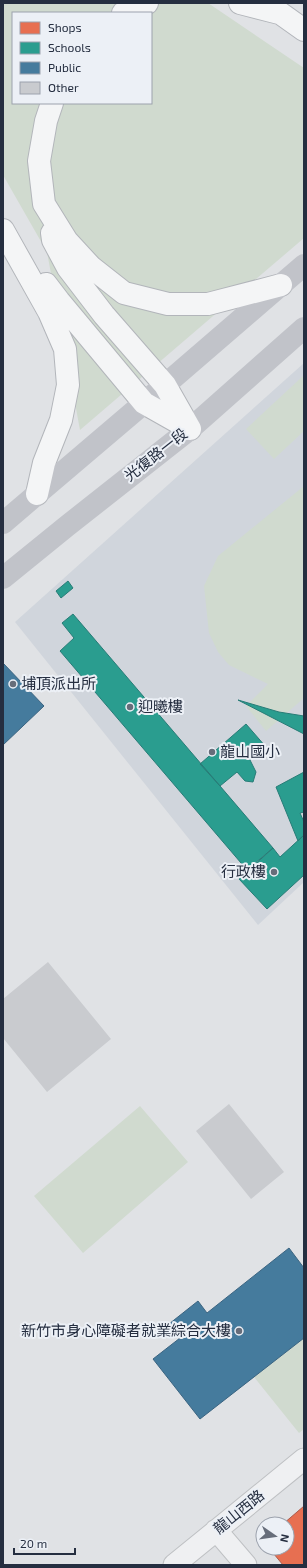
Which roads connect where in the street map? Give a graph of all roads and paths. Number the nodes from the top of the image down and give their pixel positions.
1 (146, 3) edge
2 (240, 3) edge
3 (273, 8) edge
4 (126, 12) edge
5 (304, 30) edge
6 (52, 104) edge
7 (44, 204) junction
8 (3, 223) edge
9 (3, 230) edge
10 (304, 265) edge
11 (281, 285) junction
12 (304, 328) edge
13 (165, 385) junction
14 (144, 403) junction
15 (190, 429) junction
16 (37, 494) junction
17 (3, 522) edge
18 (3, 578) edge
19 (304, 1459) edge
20 (216, 1530) junction
21 (174, 1565) edge
22 (246, 1565) edge

1 - 4 highway
2 - 3 highway
3 - 5 highway
6 - 7 highway
7 - 11 highway
7 - 13 highway
8 - 14 highway
9 - 16 highway
10 - 11 main road
11 - 13 main road
12 - 15 main road, 光復路一段
13 - 14 main road
13 - 15 highway
14 - 15 highway
14 - 16 main road
15 - 18 main road, 光復路一段
16 - 17 main road
19 - 20 street, 龍山西路
20 - 21 street, 龍山西路
20 - 22 street

